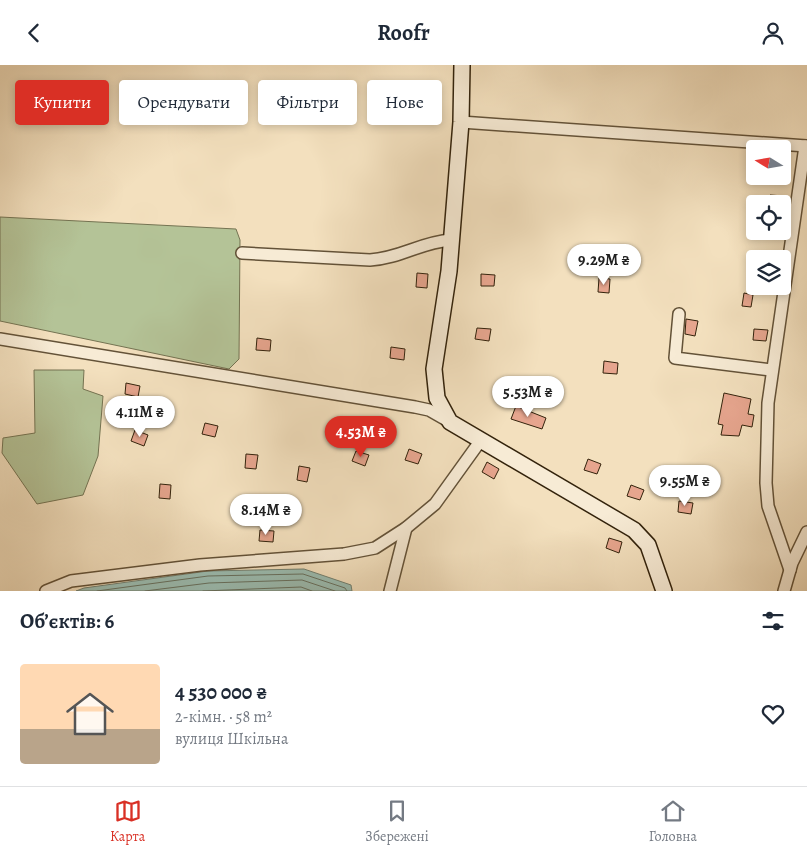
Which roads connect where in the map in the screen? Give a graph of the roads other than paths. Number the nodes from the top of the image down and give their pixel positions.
1 (462, 65) edge
2 (461, 122) junction
3 (806, 146) edge
4 (452, 240) junction
5 (242, 253) dead end
6 (679, 314) dead end
7 (0, 339) edge
8 (771, 369) junction
9 (450, 422) junction
10 (481, 440) junction
11 (406, 528) junction
12 (807, 532) edge
13 (790, 570) junction
14 (46, 591) edge
15 (390, 591) edge
16 (664, 591) edge
17 (784, 591) edge

1 - 2 street
2 - 3 street
2 - 4 street
3 - 8 street
4 - 5 street
4 - 9 street
6 - 8 street
7 - 9 street
8 - 13 street
9 - 10 street
10 - 11 street
10 - 16 street
11 - 14 street
11 - 15 street
12 - 13 street
13 - 17 street

